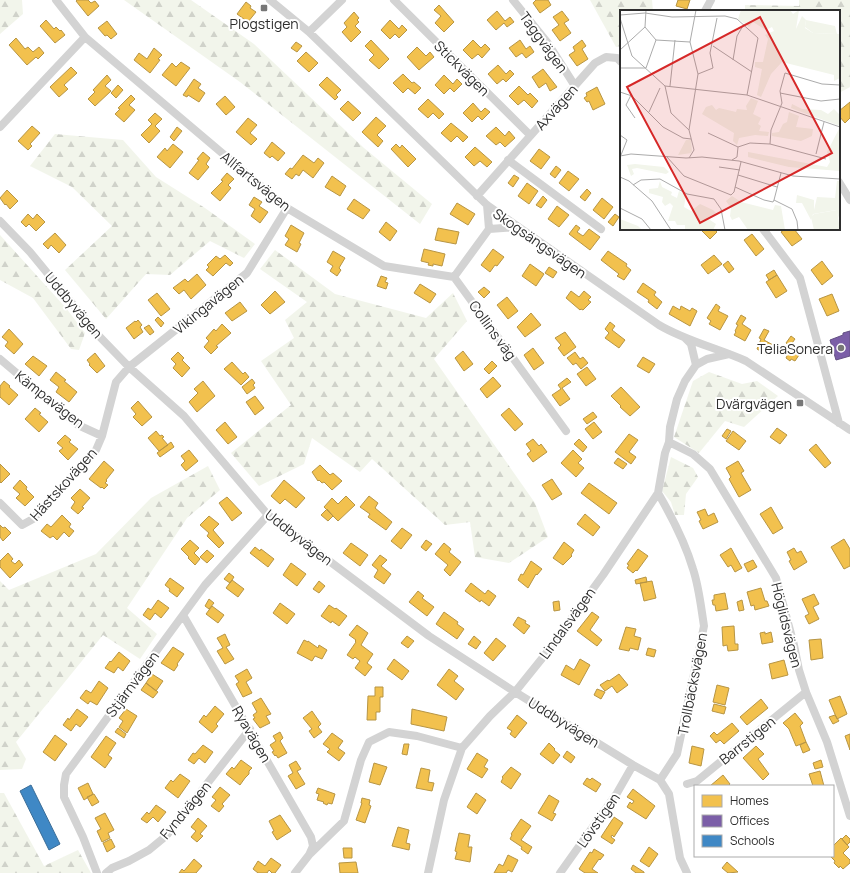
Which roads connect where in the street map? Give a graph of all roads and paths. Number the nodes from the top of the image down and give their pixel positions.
1 (56, 0) edge
2 (270, 0) edge
3 (342, 0) edge
4 (394, 0) edge
5 (513, 0) edge
6 (711, 0) edge
7 (706, 10) edge
8 (309, 32) junction
9 (85, 37) junction
10 (620, 61) edge
11 (574, 86) junction
12 (0, 127) edge
13 (530, 135) junction
14 (508, 160) junction
15 (840, 184) edge
16 (477, 196) junction
17 (850, 200) edge
18 (487, 205) junction
19 (287, 208) junction
20 (0, 221) edge
21 (518, 227) junction
22 (489, 229) junction
23 (601, 229) dead end
24 (764, 230) edge
25 (454, 277) junction
26 (684, 337) junction
27 (730, 354) junction
28 (0, 359) edge
29 (696, 365) junction
30 (129, 367) junction
31 (839, 423) junction
32 (850, 430) edge
33 (566, 431) dead end
34 (102, 436) junction
35 (669, 442) junction
36 (658, 492) junction
37 (0, 503) edge
38 (268, 515) junction
39 (183, 615) junction
40 (515, 692) junction
41 (806, 692) junction
42 (250, 729) junction
43 (462, 748) junction
44 (633, 765) junction
45 (660, 780) junction
46 (687, 784) dead end
47 (850, 816) edge
48 (309, 855) junction
49 (97, 873) edge
50 (106, 873) edge
51 (295, 873) edge
52 (428, 873) edge
53 (560, 873) edge
54 (687, 873) edge

1 - 9 street, Allfartsvägen
2 - 8 street, Skogsängsvägen
3 - 8 street
4 - 13 street, Stickvägen
5 - 11 street, Taggvägen
6 - 7 street
8 - 16 street, Skogsängsvägen
9 - 12 street
9 - 19 street, Allfartsvägen
10 - 11 street, Axvägen
11 - 13 street, Axvägen
13 - 14 street, Axvägen
14 - 16 street, Axvägen
14 - 23 street
15 - 17 street
16 - 18 street, Skogsängsvägen
18 - 21 street, Skogsängsvägen
18 - 22 street
19 - 25 street, Allfartsvägen
19 - 30 street, Vikingavägen
20 - 30 street, Uddbyvägen
21 - 22 street
21 - 26 street, Skogsängsvägen
22 - 25 street
24 - 31 street
25 - 33 street, Collins väg
26 - 27 street, Skogsängsvägen
26 - 29 street
27 - 29 street
27 - 31 street, Skogsängsvägen
28 - 34 street, Kämpavägen
29 - 35 street, Lindalsvägen
30 - 34 street, Hästskovägen
30 - 38 street, Uddbyvägen
31 - 32 street, Skogsängsvägen
34 - 37 street, Hästskovägen
35 - 36 street, Lindalsvägen
35 - 41 street, Höglidsvägen
36 - 40 street, Lindalsvägen
36 - 45 street, Trollbäcksvägen
38 - 39 street, Stjärnvägen
38 - 40 street, Uddbyvägen
39 - 42 street, Ryavägen
39 - 49 street, Stjärnvägen
40 - 43 street, Lindalsvägen
40 - 44 street, Uddbyvägen
41 - 46 street, Barrstigen
41 - 47 street, Höglidsvägen
42 - 48 street, Ryavägen
42 - 50 street, Fyndvägen
43 - 48 street
43 - 52 street, Lindalsvägen
44 - 45 street, Uddbyvägen
44 - 53 street, Lövstigen
45 - 54 street
48 - 51 street

